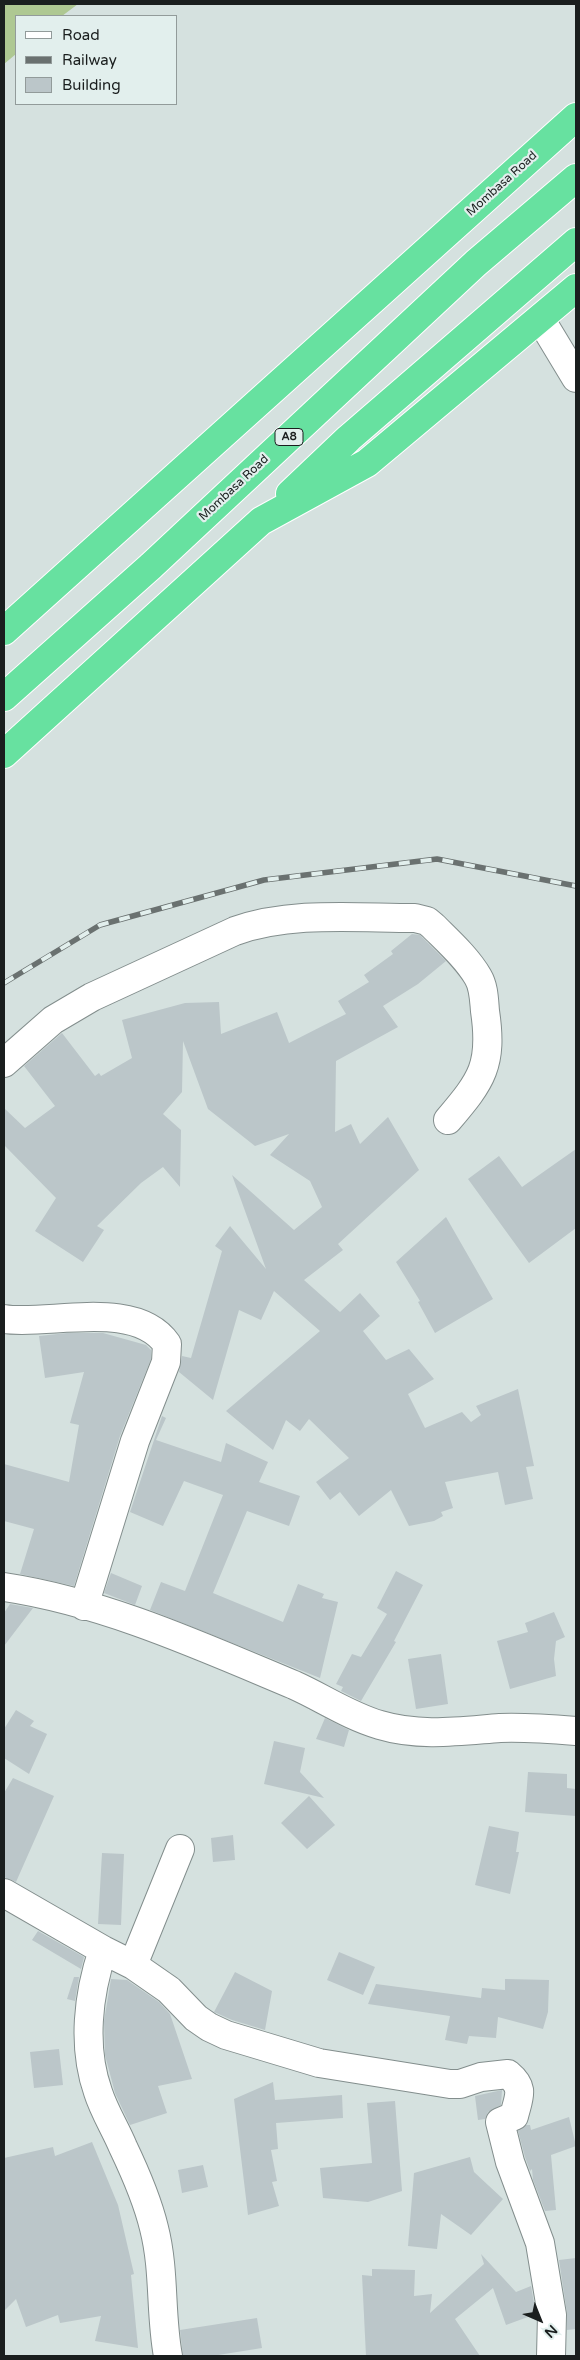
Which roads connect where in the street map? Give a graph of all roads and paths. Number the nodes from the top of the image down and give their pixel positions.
1 (576, 117) edge
2 (576, 178) edge
3 (576, 242) edge
4 (576, 288) edge
5 (541, 320) junction
6 (576, 378) edge
7 (261, 521) junction
8 (4, 631) edge
9 (4, 697) edge
10 (4, 754) edge
11 (4, 1063) edge
12 (448, 1120) dead end
13 (4, 1319) edge
14 (4, 1587) edge
15 (84, 1606) junction
16 (576, 1731) edge
17 (180, 1849) dead end
18 (4, 1893) edge
19 (103, 1950) junction
20 (132, 1965) junction
21 (168, 2356) edge
22 (551, 2356) edge

1 - 8 highway, Mombasa Road
2 - 9 highway, Mombasa Road / A8
3 - 7 highway
4 - 5 highway
5 - 6 street
5 - 7 highway
7 - 10 highway
11 - 12 street
13 - 15 street
14 - 15 street
15 - 16 street
17 - 20 street
18 - 19 street
19 - 20 street
19 - 21 street
20 - 22 street

